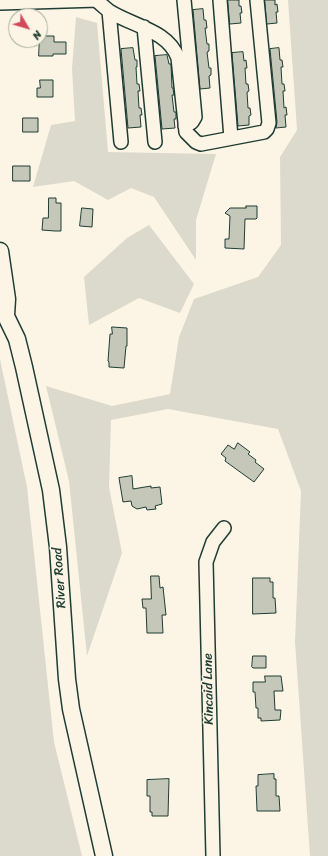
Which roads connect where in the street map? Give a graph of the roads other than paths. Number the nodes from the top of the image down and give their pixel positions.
1 (97, 0) edge
2 (184, 0) edge
3 (220, 0) edge
4 (257, 0) edge
5 (0, 2) edge
6 (0, 9) edge
7 (109, 11) junction
8 (144, 27) junction
9 (185, 126) junction
10 (231, 138) junction
11 (121, 142) dead end
12 (155, 142) dead end
13 (0, 251) edge
14 (3, 309) edge
15 (224, 528) dead end
16 (104, 856) edge
17 (213, 856) edge

1 - 5 street
1 - 7 street
2 - 9 street
3 - 10 street
4 - 10 street
5 - 6 street
7 - 8 street
7 - 11 street
8 - 9 street
8 - 12 street
9 - 10 street
13 - 14 main road
14 - 16 main road, River Road
15 - 17 street, Kincaid Lane

